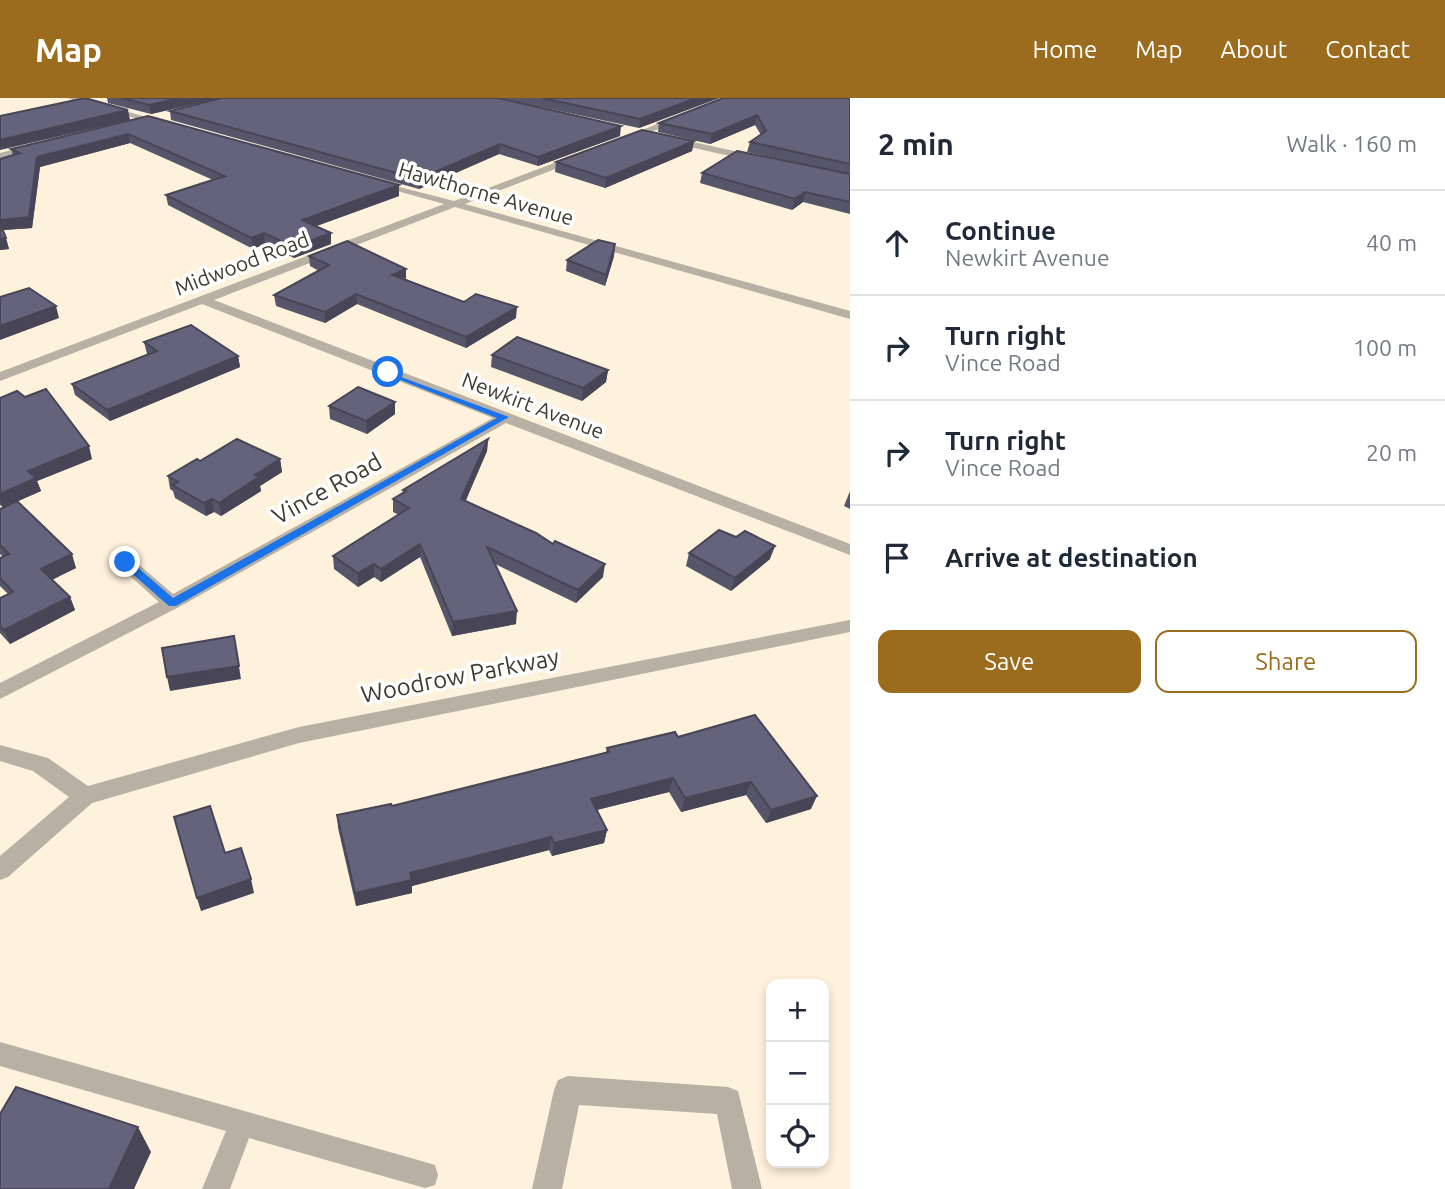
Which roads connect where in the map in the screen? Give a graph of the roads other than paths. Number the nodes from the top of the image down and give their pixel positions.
1 (71, 98) edge
2 (698, 111) edge
3 (177, 113) edge
4 (150, 120) junction
5 (125, 126) edge
6 (177, 127) edge
7 (616, 129) edge
8 (638, 133) junction
9 (50, 144) edge
10 (613, 144) edge
11 (587, 153) edge
12 (0, 156) edge
13 (771, 163) edge
14 (360, 178) edge
15 (452, 205) junction
16 (202, 300) junction
17 (850, 315) edge
18 (0, 377) edge
19 (505, 417) junction
20 (850, 550) edge
21 (125, 562) dead end
22 (172, 603) junction
23 (850, 626) edge
24 (0, 692) edge
25 (0, 753) edge
26 (85, 796) junction
27 (0, 870) edge
28 (0, 1054) edge
29 (242, 1123) junction
30 (425, 1174) dead end
31 (216, 1189) edge
32 (547, 1189) edge
33 (747, 1189) edge

1 - 4 street
2 - 8 street
3 - 4 street
4 - 5 street
4 - 6 street
7 - 8 street
8 - 10 street
8 - 13 street
9 - 12 street
11 - 15 street, Midwood Road
14 - 15 street, Hawthorne Avenue
15 - 16 street, Midwood Road
15 - 17 street, Hawthorne Avenue
16 - 18 street, Midwood Road
16 - 19 street, Newkirt Avenue
19 - 20 street, Newkirt Avenue
19 - 22 street, Vince Road
21 - 22 street
22 - 24 street, Vince Road
23 - 26 street, Woodrow Parkway
25 - 26 street
26 - 27 street, Woodrow Parkway
28 - 29 lane
29 - 30 lane
29 - 31 lane
32 - 33 street

